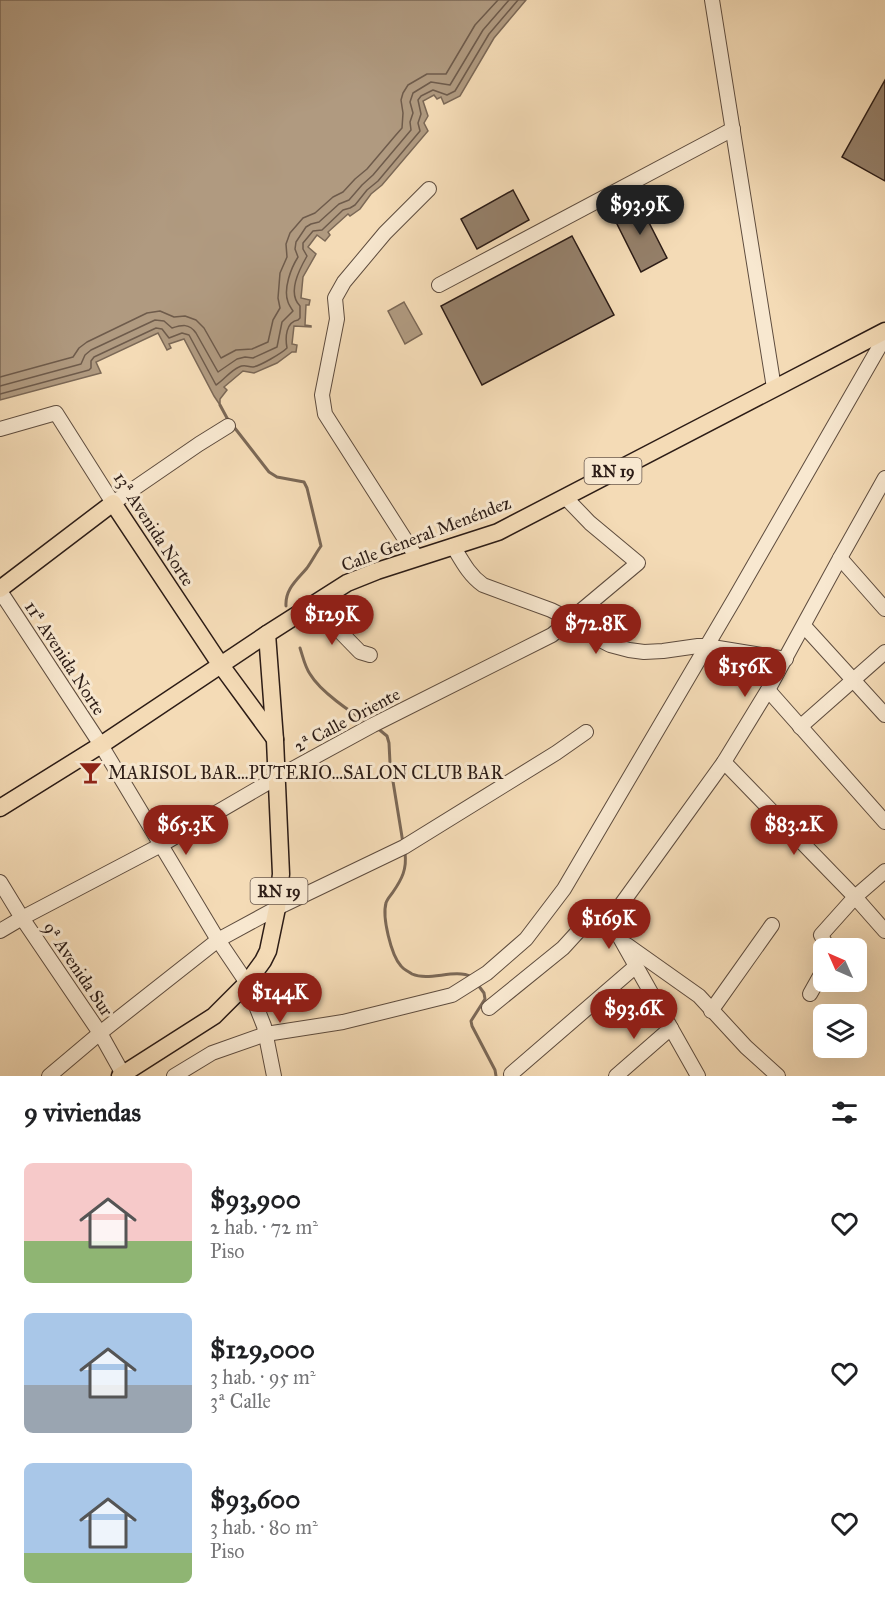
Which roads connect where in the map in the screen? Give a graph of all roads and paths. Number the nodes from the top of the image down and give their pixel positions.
1 (712, 0) edge
2 (733, 129) junction
3 (429, 189) dead end
4 (439, 285) dead end
5 (885, 331) edge
6 (885, 337) edge
7 (774, 388) junction
8 (228, 426) dead end
9 (0, 429) edge
10 (883, 488) edge
11 (565, 497) junction
12 (113, 503) junction
13 (453, 546) junction
14 (417, 558) junction
15 (840, 558) junction
16 (0, 590) edge
17 (313, 604) junction
18 (885, 609) edge
19 (569, 621) junction
20 (804, 626) junction
21 (267, 634) junction
22 (706, 646) junction
23 (885, 652) edge
24 (370, 655) dead end
25 (786, 659) junction
26 (220, 664) junction
27 (853, 680) junction
28 (768, 690) junction
29 (885, 715) edge
30 (800, 727) junction
31 (586, 732) dead end
32 (275, 740) junction
33 (100, 745) junction
34 (724, 762) junction
35 (276, 778) junction
36 (0, 808) edge
37 (885, 822) edge
38 (161, 845) junction
39 (885, 871) edge
40 (0, 882) edge
41 (855, 897) junction
42 (277, 908) junction
43 (22, 918) junction
44 (610, 920) junction
45 (772, 925) dead end
46 (885, 931) edge
47 (0, 932) edge
48 (823, 938) edge
49 (218, 939) junction
50 (622, 942) junction
51 (636, 966) junction
52 (247, 983) junction
53 (813, 989) edge
54 (810, 994) dead end
55 (489, 1008) dead end
56 (711, 1011) junction
57 (671, 1028) junction
58 (100, 1033) junction
59 (266, 1034) junction
60 (511, 1074) dead end
61 (122, 1075) edge
62 (49, 1076) edge
63 (174, 1076) edge
64 (274, 1076) edge
65 (616, 1076) edge
66 (698, 1076) edge
67 (778, 1076) edge

1 - 2 street
2 - 4 street
2 - 7 street
3 - 14 street
5 - 7 main road, Calle General Menéndez / RN 19
6 - 22 street
7 - 11 main road, Calle General Menéndez / RN 19
8 - 12 street
9 - 12 street, 13ª Avenida Norte
10 - 15 street
11 - 13 main road, Calle General Menéndez / RN 19
11 - 19 street, 2ª Calle Oriente
12 - 16 main road
12 - 26 main road, 13ª Avenida Norte
13 - 14 main road, Calle General Menéndez / RN 19
13 - 19 street
14 - 17 main road, Calle General Menéndez / RN 19
15 - 18 street
15 - 20 street
16 - 33 street, 11ª Avenida Norte
17 - 21 main road, Calle General Menéndez / RN 19
17 - 24 street
19 - 22 street
19 - 35 street, 2ª Calle Oriente
20 - 25 street
20 - 27 street
21 - 26 main road, Calle General Menéndez
21 - 32 main road, RN 19
22 - 25 street
22 - 59 street
23 - 27 street
25 - 28 street
26 - 32 main road, 13ª Avenida Norte
26 - 33 main road, Calle General Menéndez
27 - 29 street
27 - 30 street
28 - 30 street
28 - 34 street
30 - 37 street
31 - 42 street
32 - 35 main road, RN 19
33 - 36 main road, Calle General Menéndez
33 - 38 street, 11ª Avenida Norte
34 - 41 street
34 - 44 street
35 - 38 street, 2ª Calle Oriente
35 - 42 main road, RN 19
38 - 43 street, 2ª Calle Oriente
38 - 49 street, 11ª Avenida Norte
39 - 41 street
40 - 43 street, 9ª Avenida Sur
41 - 46 street
41 - 48 street
42 - 49 street
42 - 52 main road, RN 19
43 - 47 street, 2ª Calle Oriente
43 - 58 street, 9ª Avenida Sur
44 - 50 street
44 - 55 street
45 - 56 street
49 - 52 street, 11ª Avenida Norte
49 - 58 street
50 - 51 street
50 - 56 street
51 - 57 street
51 - 60 street
52 - 59 street, 11ª Avenida Norte
52 - 61 main road, RN 19
53 - 54 street
56 - 67 street
57 - 65 street
57 - 66 street
58 - 61 street, 9ª Avenida Sur
58 - 62 street
59 - 63 street
59 - 64 street, 11ª Avenida Norte

